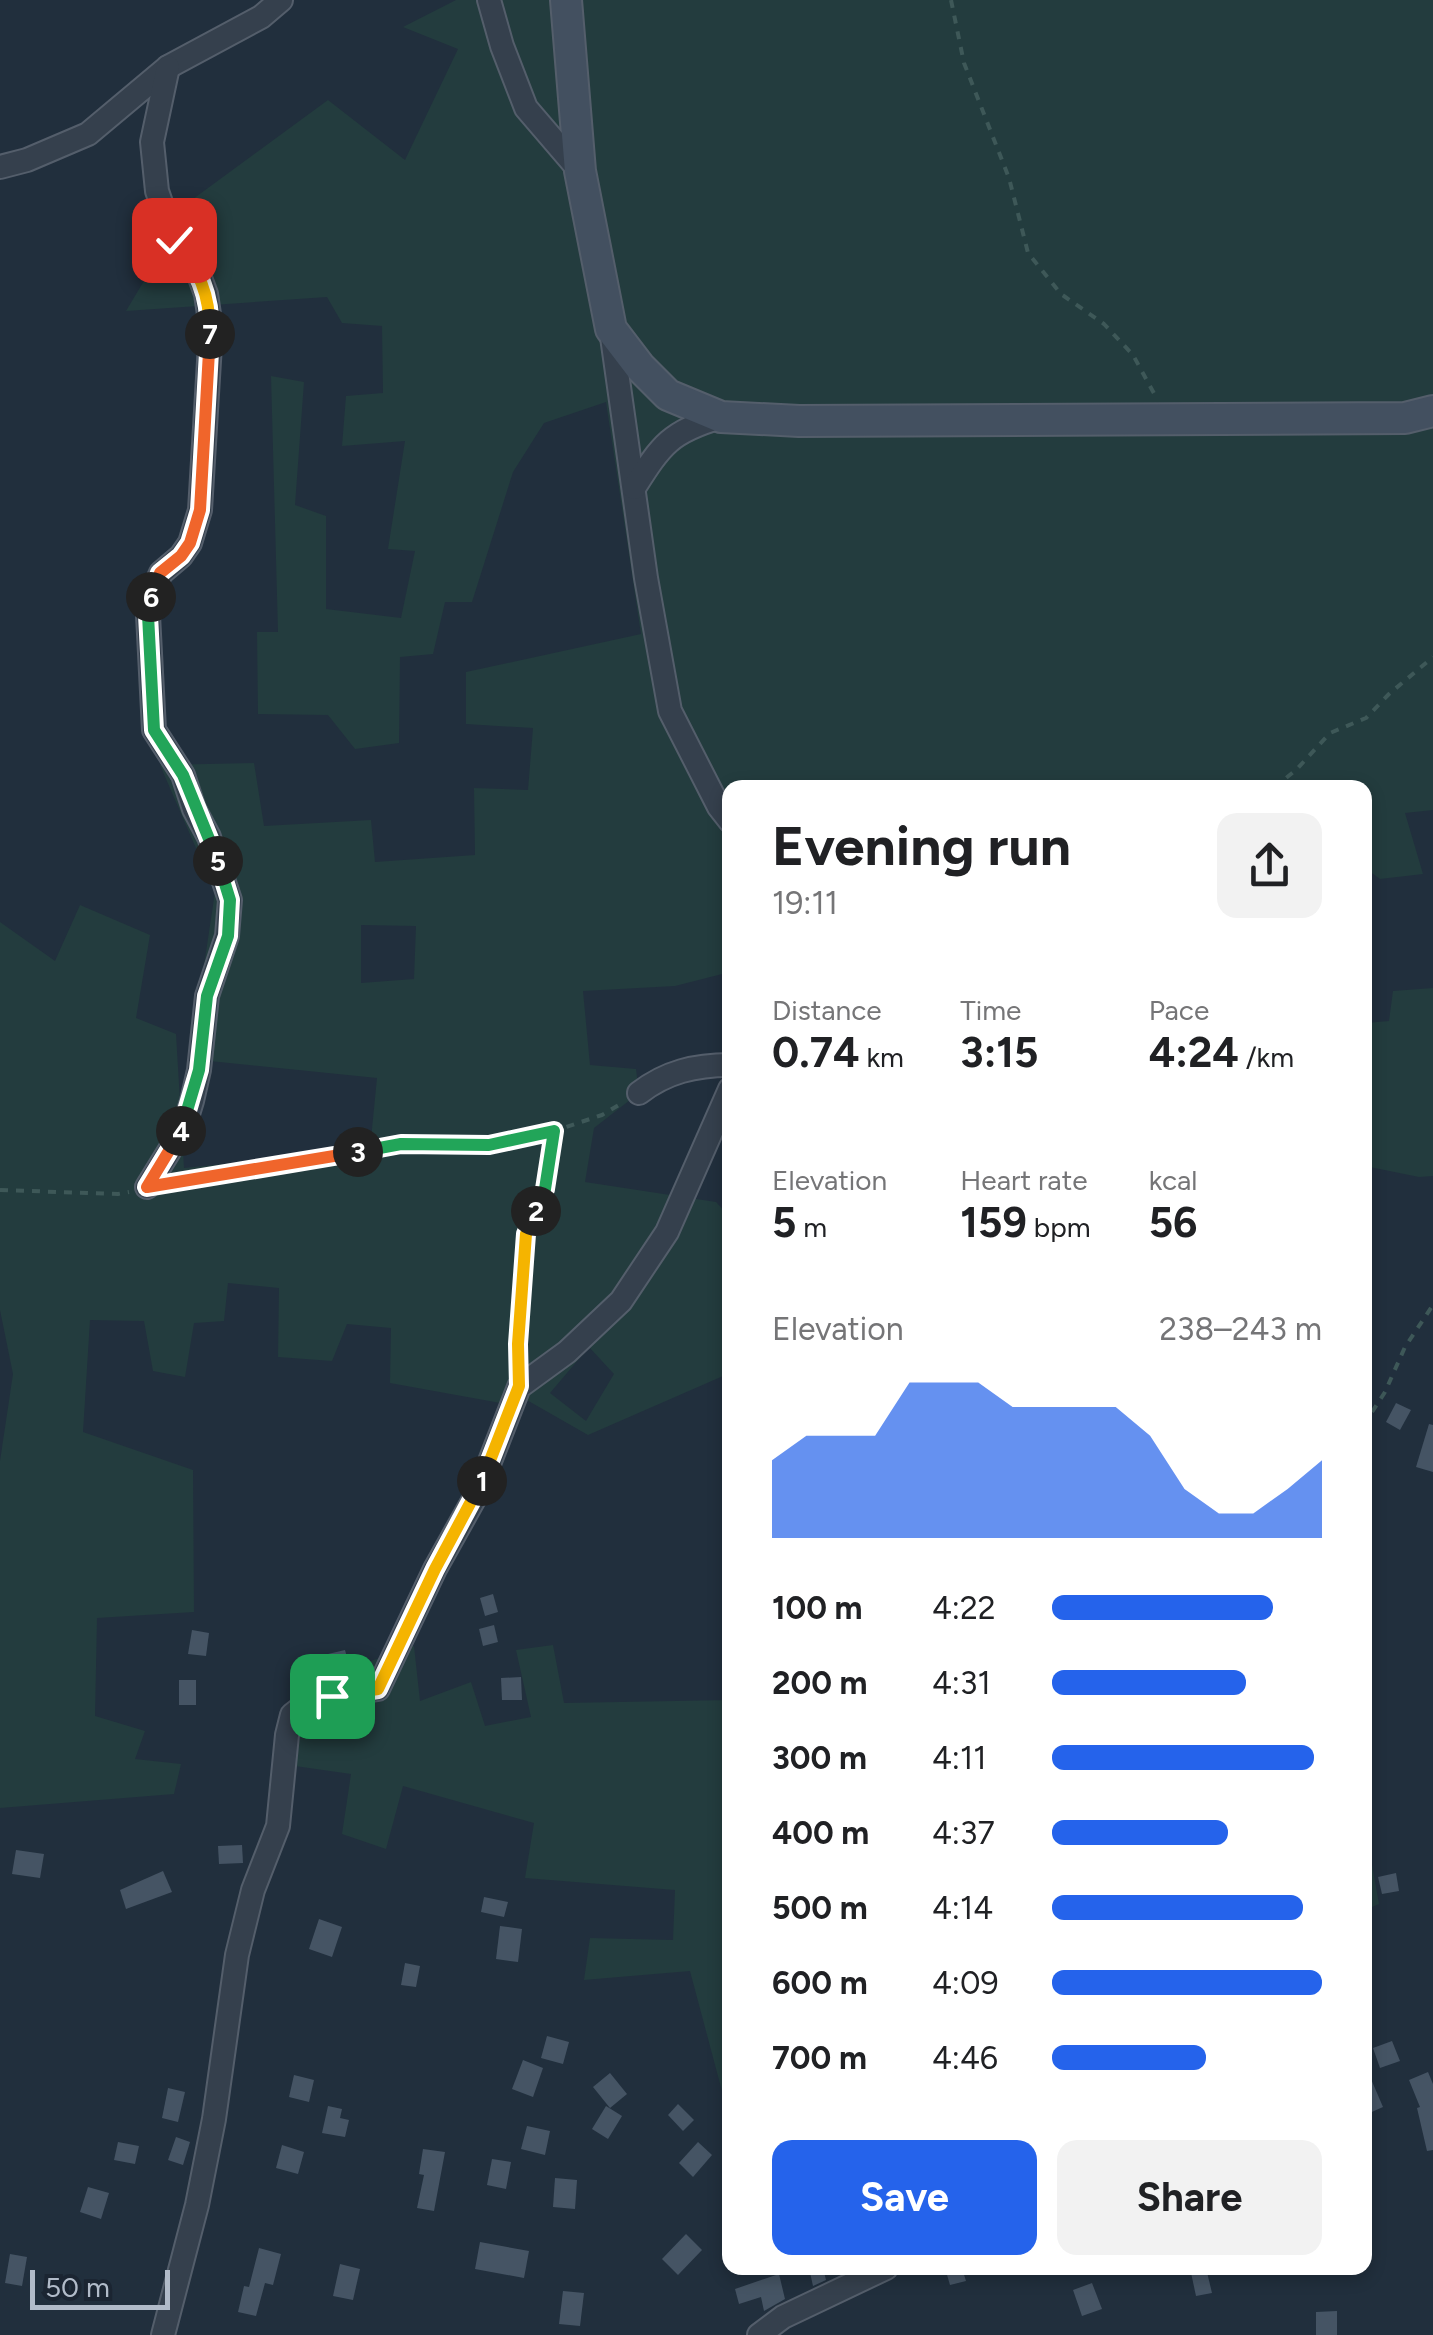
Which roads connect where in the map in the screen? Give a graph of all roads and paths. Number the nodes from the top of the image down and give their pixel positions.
1 (281, 0) edge
2 (489, 0) edge
3 (566, 0) edge
4 (951, 0) edge
5 (168, 67) junction
6 (0, 168) edge
7 (580, 171) junction
8 (611, 328) junction
9 (1433, 411) edge
10 (721, 417) junction
11 (1169, 420) junction
12 (634, 488) junction
13 (1433, 658) edge
14 (1284, 780) edge
15 (722, 811) edge
16 (722, 1064) edge
17 (639, 1093) joint
18 (722, 1107) edge
19 (554, 1131) junction
20 (147, 1187) junction
21 (0, 1190) edge
22 (1433, 1306) edge
23 (519, 1386) junction
24 (1372, 1412) dead end
25 (871, 2275) edge
26 (163, 2335) edge
27 (760, 2335) edge

1 - 5 street
2 - 7 street
3 - 7 street
4 - 11 path
5 - 6 street
5 - 20 street
7 - 8 street
8 - 10 street
8 - 12 street
9 - 11 street
10 - 11 street
10 - 12 street
12 - 15 street
13 - 14 path
16 - 17 street
17 - 19 path
18 - 23 street
19 - 20 path
19 - 23 path
20 - 21 path
22 - 24 path
23 - 26 street
25 - 27 street

